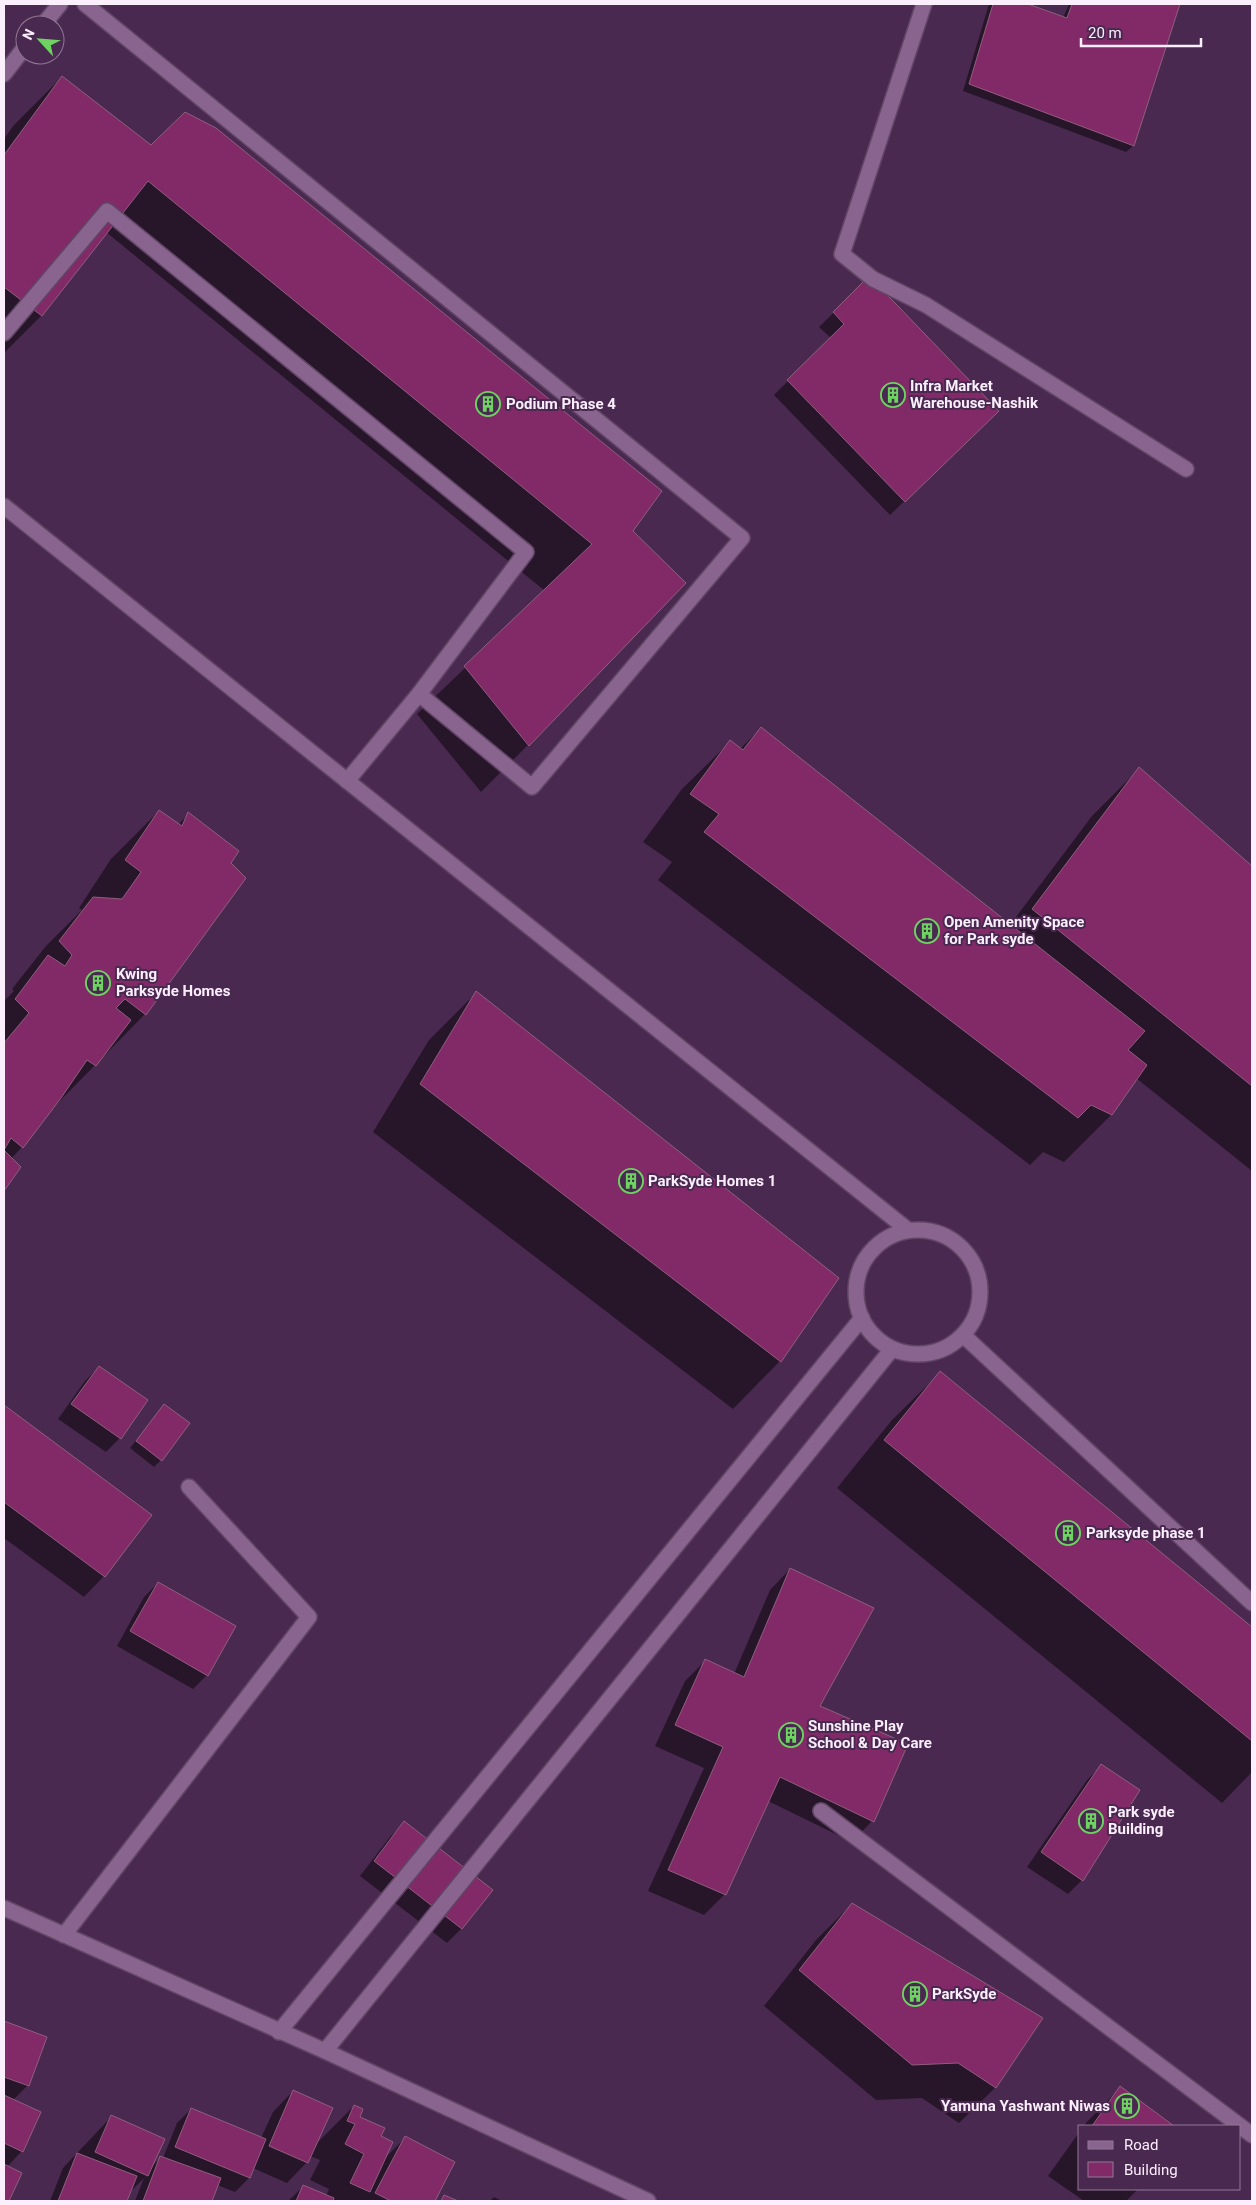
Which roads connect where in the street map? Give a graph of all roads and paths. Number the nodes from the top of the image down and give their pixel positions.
1 (60, 4) edge
2 (86, 4) edge
3 (924, 4) edge
4 (51, 15) edge
5 (15, 60) edge
6 (4, 74) edge
7 (4, 333) edge
8 (1186, 469) dead end
9 (4, 506) edge
10 (419, 694) junction
11 (347, 781) junction
12 (908, 1230) junction
13 (862, 1318) junction
14 (963, 1335) junction
15 (892, 1349) junction
16 (189, 1487) dead end
17 (1252, 1604) edge
18 (820, 1811) dead end
19 (4, 1908) edge
20 (64, 1935) junction
21 (279, 2032) junction
22 (325, 2051) junction
23 (1239, 2125) edge
24 (1241, 2127) edge
25 (1252, 2135) edge
26 (648, 2201) edge

1 - 4 street
2 - 10 street
3 - 8 street
5 - 6 street
7 - 10 street
9 - 11 street
10 - 11 street
11 - 12 street
12 - 13 street
12 - 14 street
13 - 15 street
13 - 21 street
14 - 15 street
14 - 17 street
15 - 22 street
16 - 20 street
18 - 23 street
19 - 20 street
20 - 21 street
21 - 22 street
22 - 26 street
24 - 25 street

